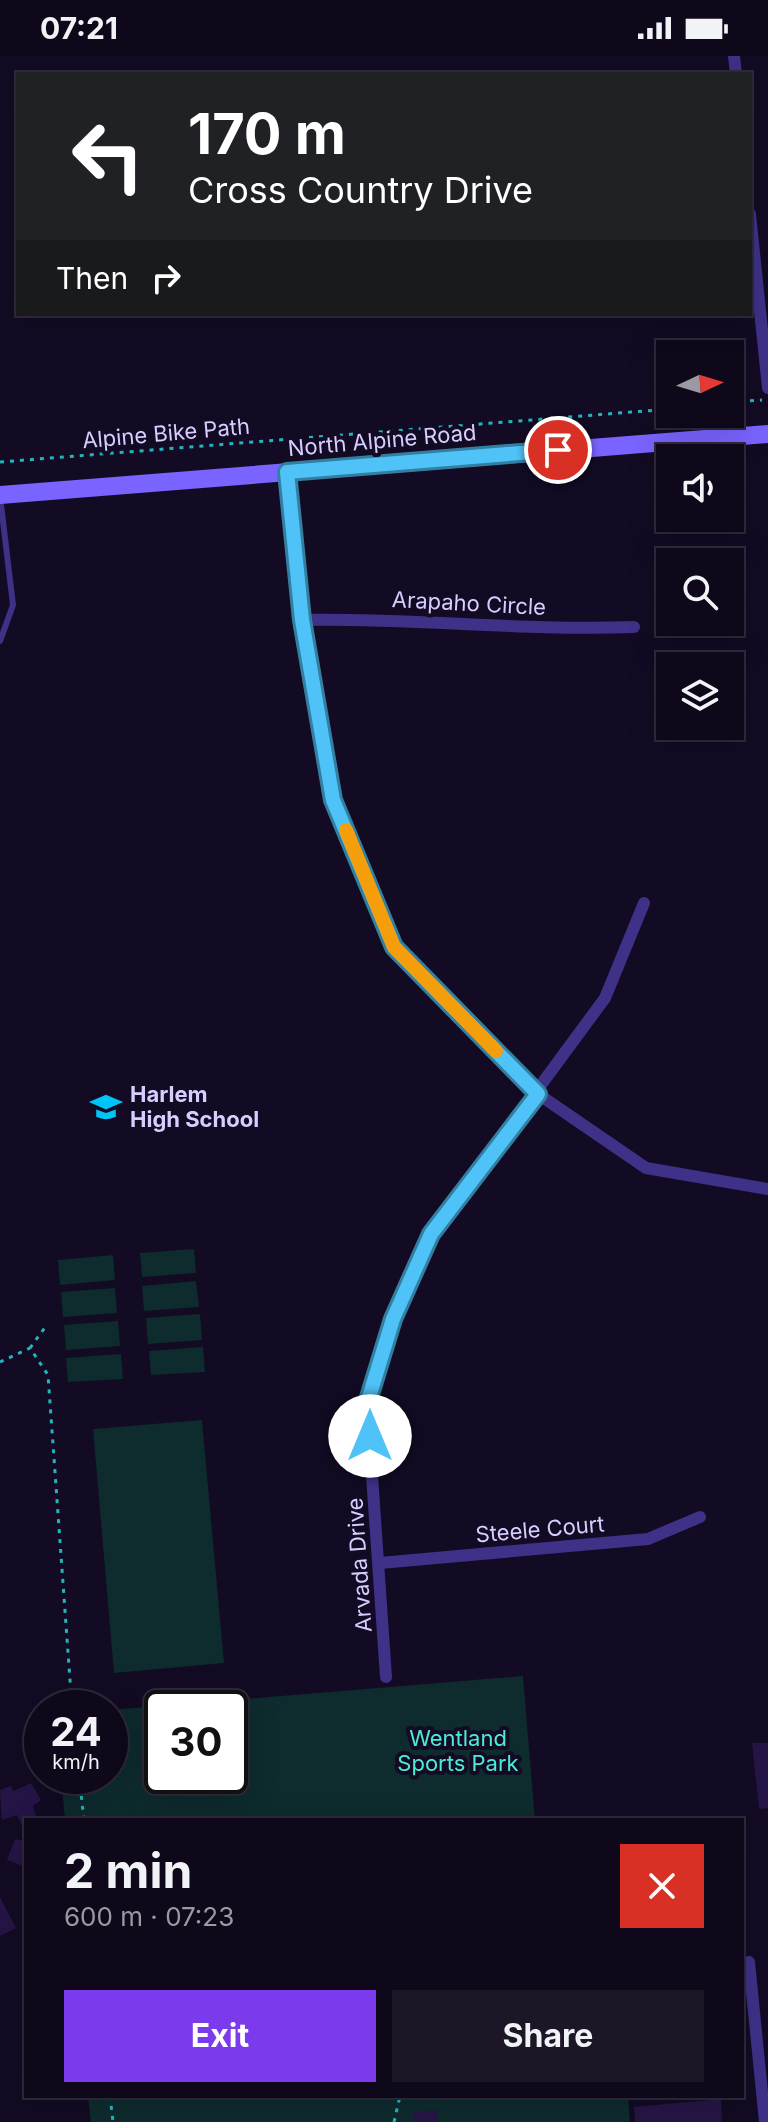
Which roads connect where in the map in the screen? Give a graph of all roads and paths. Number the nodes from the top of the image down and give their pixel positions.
1 (752, 233) edge
2 (768, 388) edge
3 (768, 399) edge
4 (744, 401) edge
5 (656, 410) edge
6 (768, 434) edge
7 (0, 462) edge
8 (287, 472) junction
9 (0, 496) edge
10 (302, 620) junction
11 (634, 627) dead end
12 (0, 641) edge
13 (644, 903) dead end
14 (538, 1094) junction
15 (768, 1189) edge
16 (46, 1326) dead end
17 (30, 1348) junction
18 (0, 1362) edge
19 (700, 1517) dead end
20 (380, 1563) junction
21 (386, 1677) dead end
22 (71, 1690) edge
23 (81, 1794) edge
24 (84, 1818) edge
25 (749, 1962) dead end
26 (757, 2044) junction
27 (744, 2046) edge
28 (110, 2098) edge
29 (399, 2098) edge
30 (113, 2122) edge
31 (394, 2122) edge
32 (765, 2122) edge

1 - 2 street
3 - 4 path
5 - 7 path, Alpine Bike Path
6 - 8 main road, North Alpine Road
8 - 9 main road, North Alpine Road
8 - 10 street
9 - 12 lane
10 - 11 street, Arapaho Circle
10 - 14 street
13 - 14 street, Arvada Drive
14 - 15 street
14 - 20 street, Arvada Drive
16 - 17 path
17 - 18 path
17 - 22 path
19 - 20 street, Steele Court
20 - 21 street, Arvada Drive
23 - 24 path
25 - 26 street
26 - 27 street
26 - 32 street
28 - 30 path
29 - 31 path

